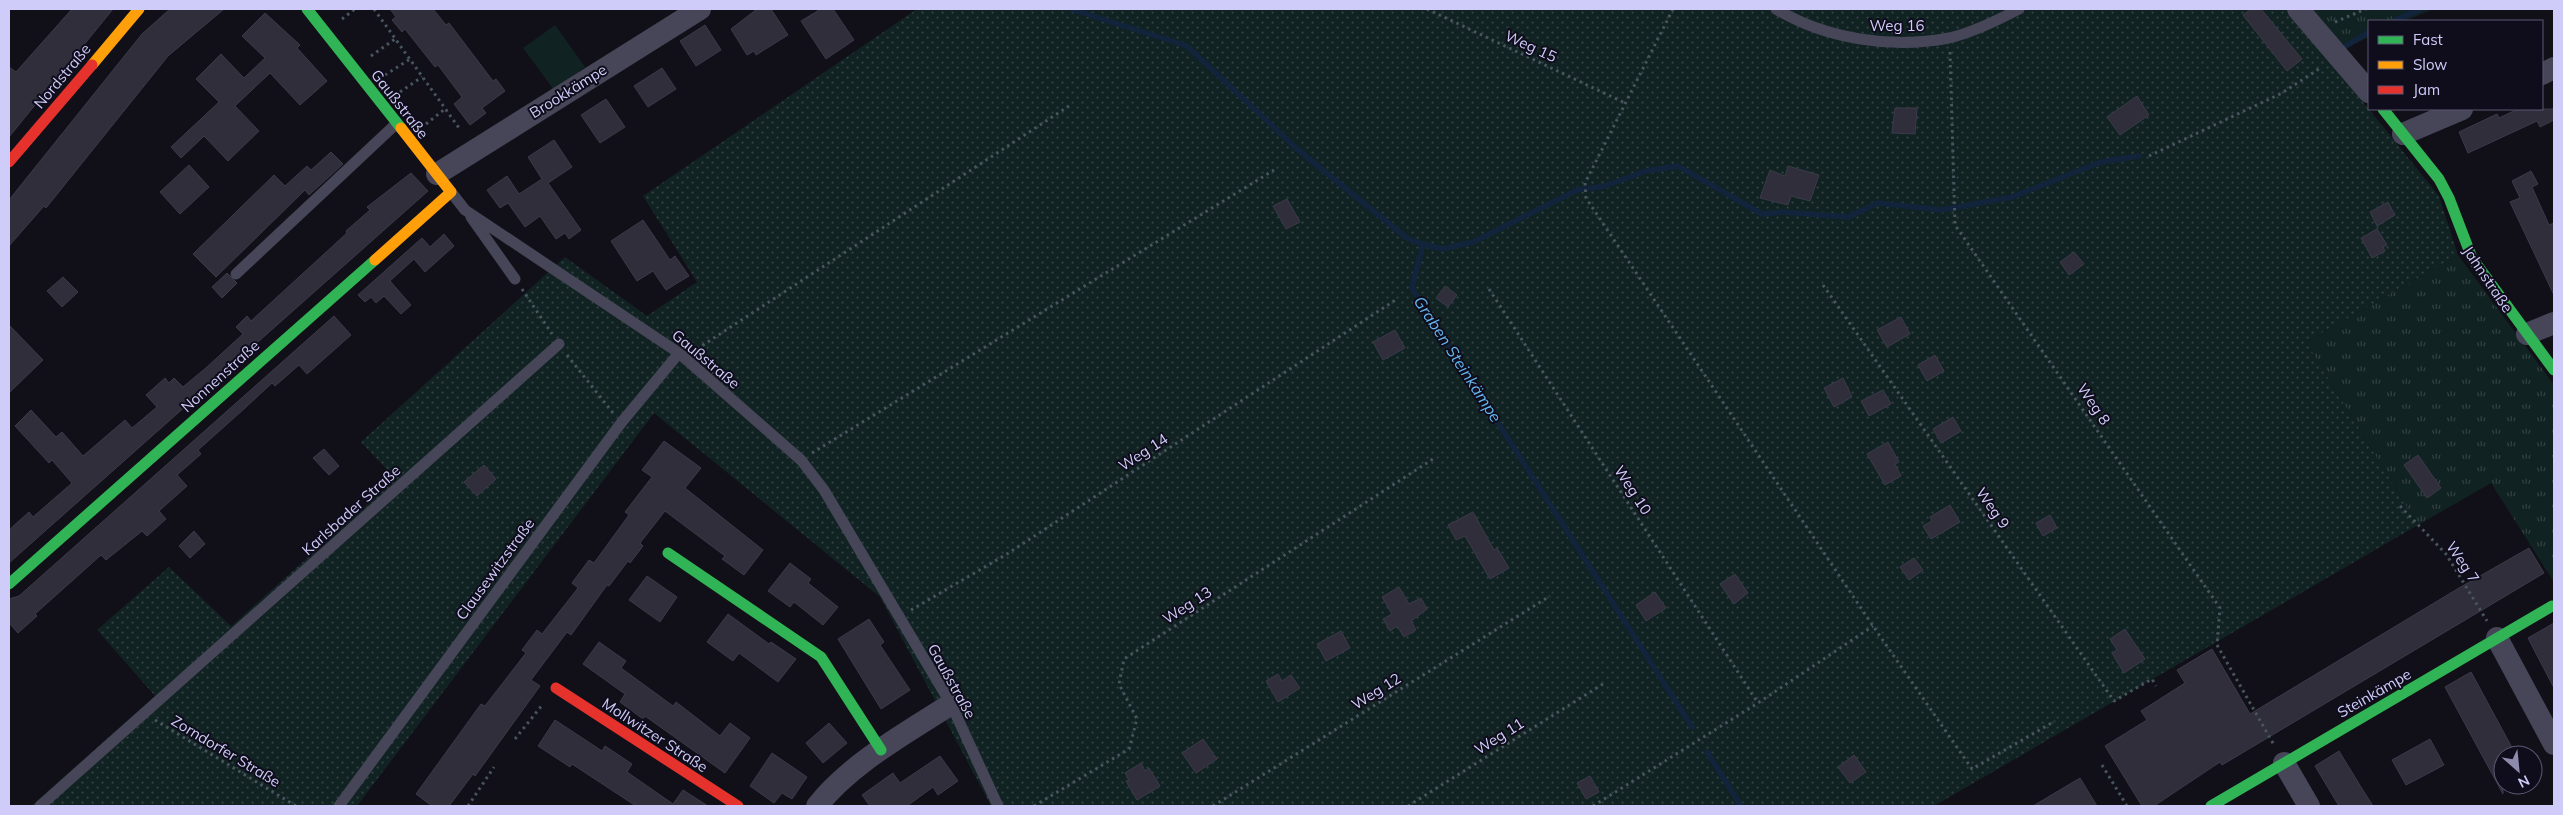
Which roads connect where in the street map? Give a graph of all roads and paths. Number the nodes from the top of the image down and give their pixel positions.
1 (139, 9) edge
2 (307, 9) edge
3 (374, 9) edge
4 (1427, 9) edge
5 (1673, 9) edge
6 (1776, 9) edge
7 (2019, 9) edge
8 (2298, 9) edge
9 (2366, 9) edge
10 (689, 11) edge
11 (2319, 32) junction
12 (1950, 38) junction
13 (395, 39) junction
14 (2339, 55) junction
15 (410, 59) junction
16 (353, 68) junction
17 (367, 86) junction
18 (2368, 91) edge
19 (1625, 103) junction
20 (1069, 106) dead end
21 (2384, 110) edge
22 (2460, 110) edge
23 (397, 123) junction
24 (459, 128) dead end
25 (2403, 134) junction
26 (2149, 156) dead end
27 (9, 162) edge
28 (1274, 170) dead end
29 (437, 174) junction
30 (451, 192) junction
31 (465, 210) junction
32 (236, 274) dead end
33 (515, 279) joint
34 (1823, 285) dead end
35 (1489, 290) dead end
36 (1397, 299) dead end
37 (2554, 322) edge
38 (2527, 334) junction
39 (558, 344) junction
40 (682, 355) junction
41 (2554, 370) edge
42 (621, 423) junction
43 (1436, 457) dead end
44 (801, 460) junction
45 (2400, 506) dead end
46 (668, 553) dead end
47 (9, 584) edge
48 (1550, 596) dead end
49 (2552, 606) dead end
50 (898, 617) junction
51 (1873, 626) junction
52 (2497, 638) junction
53 (1603, 684) dead end
54 (2156, 686) dead end
55 (556, 688) joint
56 (1758, 703) junction
57 (951, 704) junction
58 (146, 714) junction
59 (2055, 721) dead end
60 (515, 740) dead end
61 (2554, 744) edge
62 (881, 750) junction
63 (2284, 763) junction
64 (2102, 765) dead end
65 (494, 767) dead end
66 (40, 806) edge
67 (296, 806) edge
68 (339, 806) edge
69 (468, 806) edge
70 (738, 806) edge
71 (817, 806) edge
72 (998, 806) edge
73 (1034, 806) edge
74 (1213, 806) edge
75 (1408, 806) edge
76 (1594, 806) edge
77 (2127, 806) edge
78 (2211, 806) edge
79 (2309, 806) edge

1 - 27 street, Nordstraße
2 - 16 street, Gaußstraße
3 - 13 path
4 - 19 path, Weg 15
5 - 19 path
6 - 12 lane, Weg 16
7 - 12 lane, Weg 16
8 - 11 street
9 - 11 path
10 - 29 street, Brookkämpe
11 - 14 street
12 - 63 path, Weg 8
13 - 15 path
13 - 16 path
14 - 18 street
14 - 26 path
15 - 17 path
15 - 24 path
16 - 17 street, Gaußstraße
17 - 23 street, Gaußstraße
19 - 51 path
20 - 40 path
21 - 25 street, Jahnstraße
22 - 25 street
23 - 29 street, Gaußstraße
23 - 32 lane
25 - 38 street, Jahnstraße
28 - 44 path
29 - 30 street, Gaußstraße
30 - 31 lane, Gaußstraße
30 - 47 street, Nonnenstraße
31 - 33 lane
31 - 40 lane, Gaußstraße
33 - 39 path
34 - 54 path, Weg 9
35 - 56 path, Weg 10
36 - 50 path, Weg 14
37 - 38 street
38 - 41 street, Jahnstraße
39 - 42 path
39 - 58 lane, Karlsbader Straße
40 - 42 lane, Clausewitzstraße
40 - 44 lane, Gaußstraße
42 - 68 lane, Clausewitzstraße
43 - 73 path, Weg 13
44 - 50 lane, Gaußstraße
45 - 52 path, Weg 7
46 - 62 street
48 - 74 path, Weg 12
49 - 52 street, Steinkämpe
50 - 57 lane, Gaußstraße
51 - 56 path
51 - 59 path
52 - 61 street
52 - 63 street, Steinkämpe
53 - 75 path, Weg 11
55 - 60 path
55 - 70 street, Mollwitzer Straße
56 - 76 path
57 - 62 street
57 - 72 lane, Gaußstraße
58 - 66 lane, Karlsbader Straße
58 - 67 path, Zorndorfer Straße
62 - 71 street
63 - 78 street, Steinkämpe
63 - 79 street
64 - 77 path
65 - 69 path

